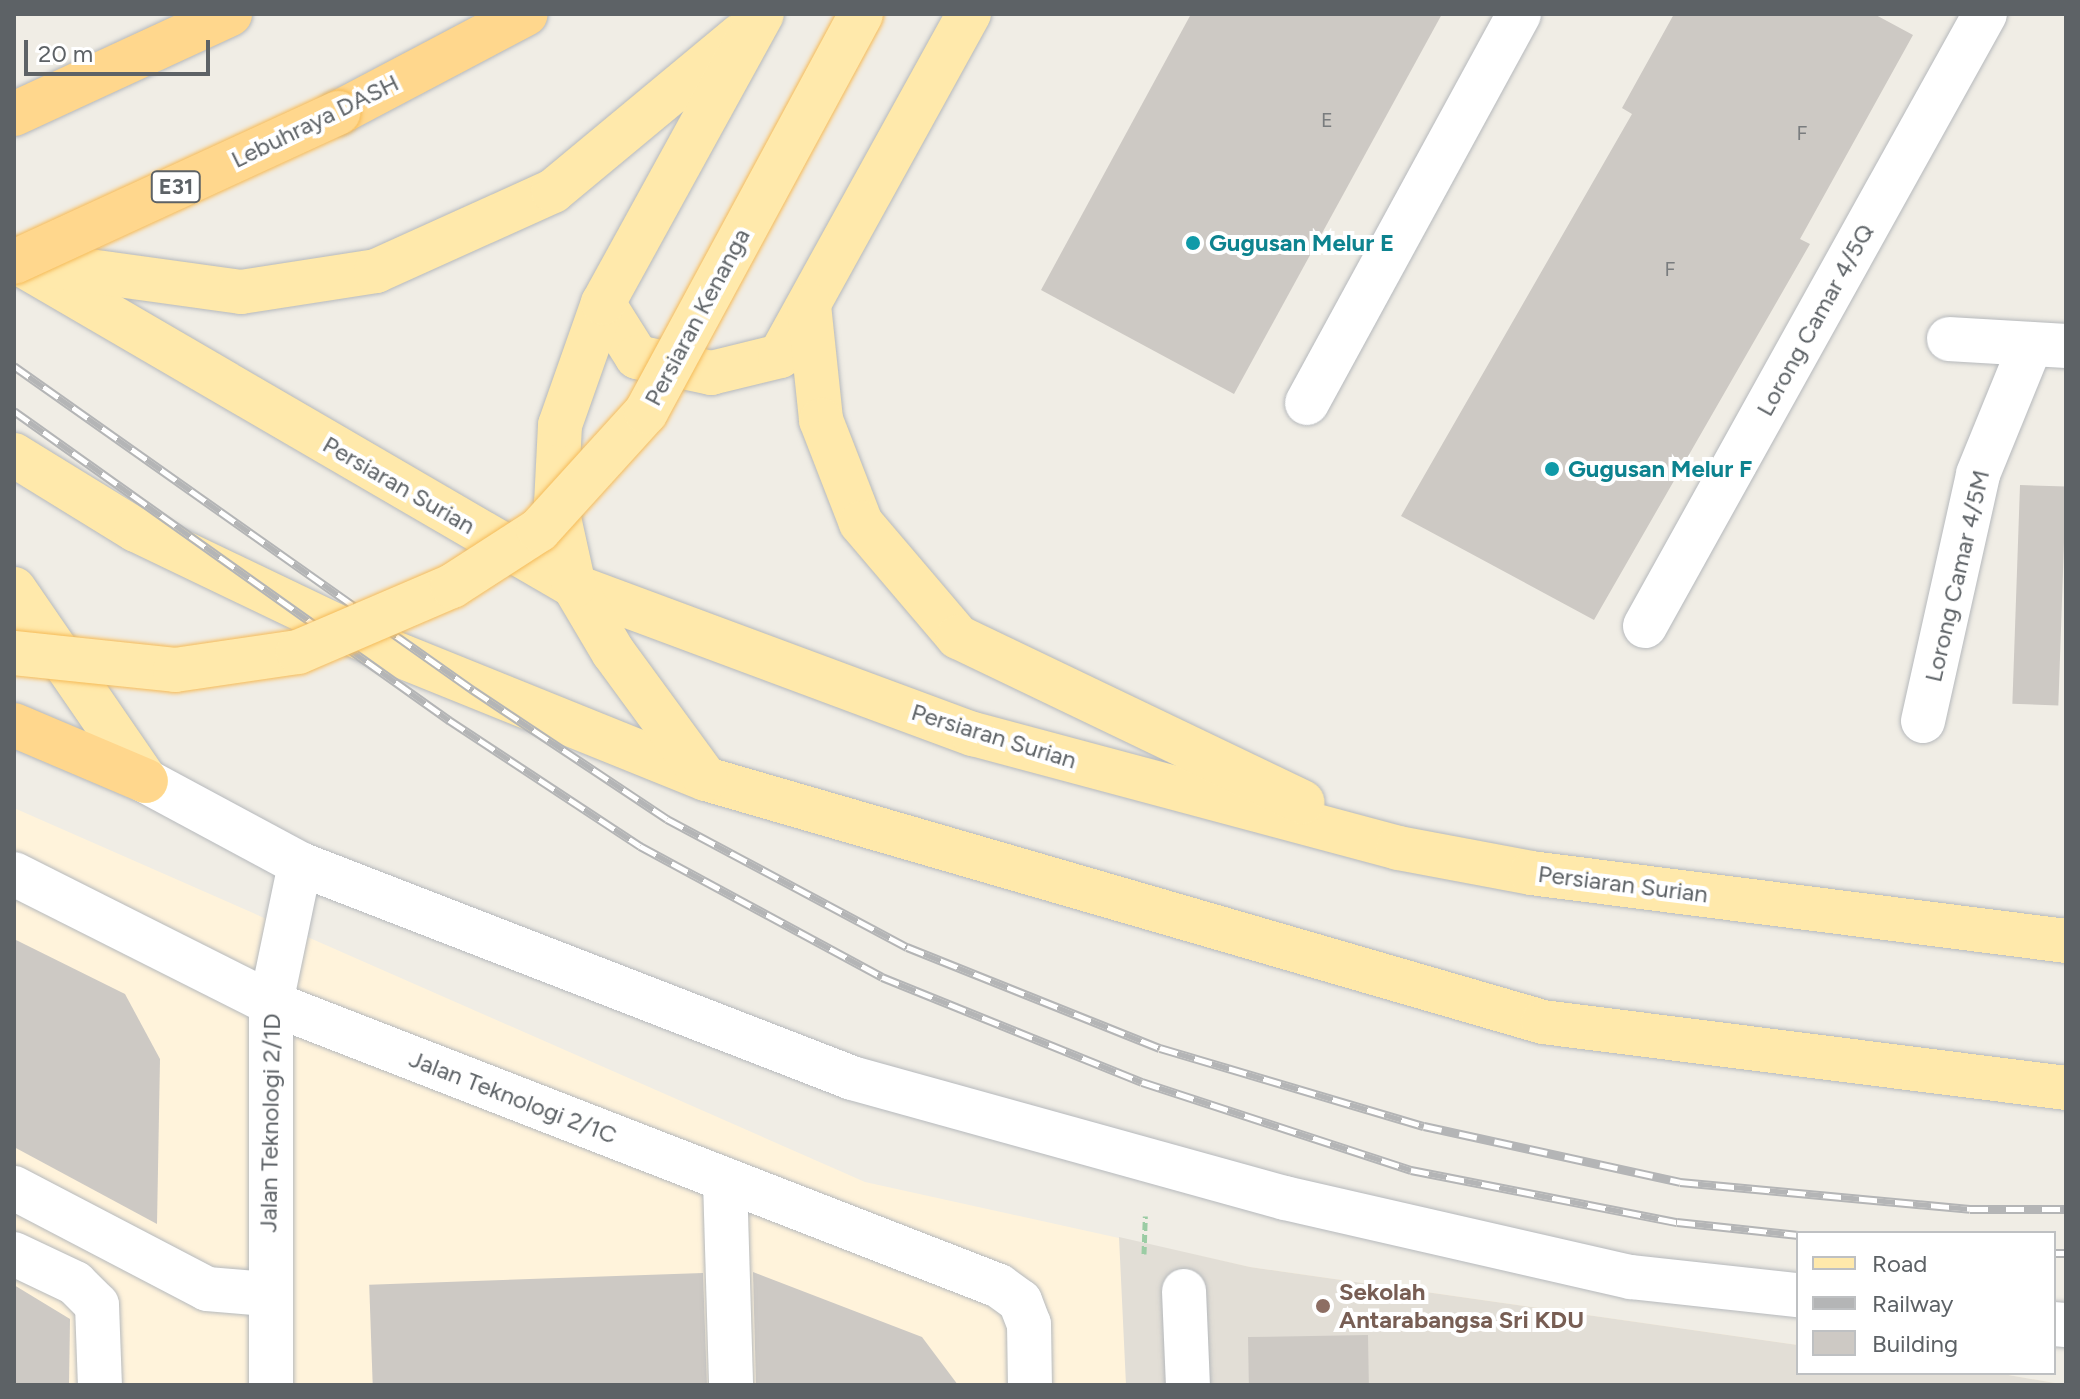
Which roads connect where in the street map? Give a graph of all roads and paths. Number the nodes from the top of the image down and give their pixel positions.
1 (230, 14) edge
2 (526, 14) edge
3 (861, 14) edge
4 (969, 14) edge
5 (1519, 14) edge
6 (1985, 14) edge
7 (760, 17) edge
8 (14, 114) edge
9 (15, 261) edge
10 (603, 303) junction
11 (809, 305) junction
12 (1949, 339) dead end
13 (2049, 345) edge
14 (1307, 403) dead end
15 (14, 455) edge
16 (574, 586) junction
17 (14, 589) edge
18 (1645, 626) dead end
19 (14, 653) edge
20 (1923, 721) dead end
21 (14, 725) edge
22 (706, 779) junction
23 (146, 781) junction
24 (1398, 848) junction
25 (300, 864) junction
26 (14, 874) edge
27 (2066, 941) edge
28 (271, 1003) junction
29 (2066, 1088) edge
30 (725, 1180) junction
31 (14, 1188) edge
32 (14, 1254) edge
33 (1184, 1291) dead end
34 (267, 1294) junction
35 (1796, 1295) edge
36 (100, 1385) edge
37 (271, 1385) edge
38 (731, 1385) edge
39 (1030, 1385) edge
40 (1188, 1385) edge

1 - 8 highway
2 - 9 highway, Lebuhraya DASH / E31, bridge
3 - 19 main road, Persiaran Kenanga, bridge
4 - 11 main road
5 - 14 street
6 - 18 street, Lorong Camar 4/5Q
7 - 9 main road
7 - 10 main road
9 - 16 main road, Persiaran Surian
10 - 11 main road
10 - 16 main road
11 - 24 main road
12 - 13 street
13 - 20 street, Lorong Camar 4/5M
15 - 22 main road
16 - 22 main road
16 - 24 main road, Persiaran Surian
17 - 23 main road
21 - 23 highway
22 - 29 main road
23 - 25 street
24 - 27 main road, Persiaran Surian
25 - 28 street, Jalan Teknologi 2/1D
25 - 35 street
26 - 28 street, Jalan Teknologi 2/1C
28 - 30 street, Jalan Teknologi 2/1C
28 - 34 street, Jalan Teknologi 2/1D
30 - 38 street
30 - 39 street, Jalan Teknologi 2/1C
31 - 34 street
32 - 36 street
33 - 40 street
34 - 37 street, Jalan Teknologi 2/1D

